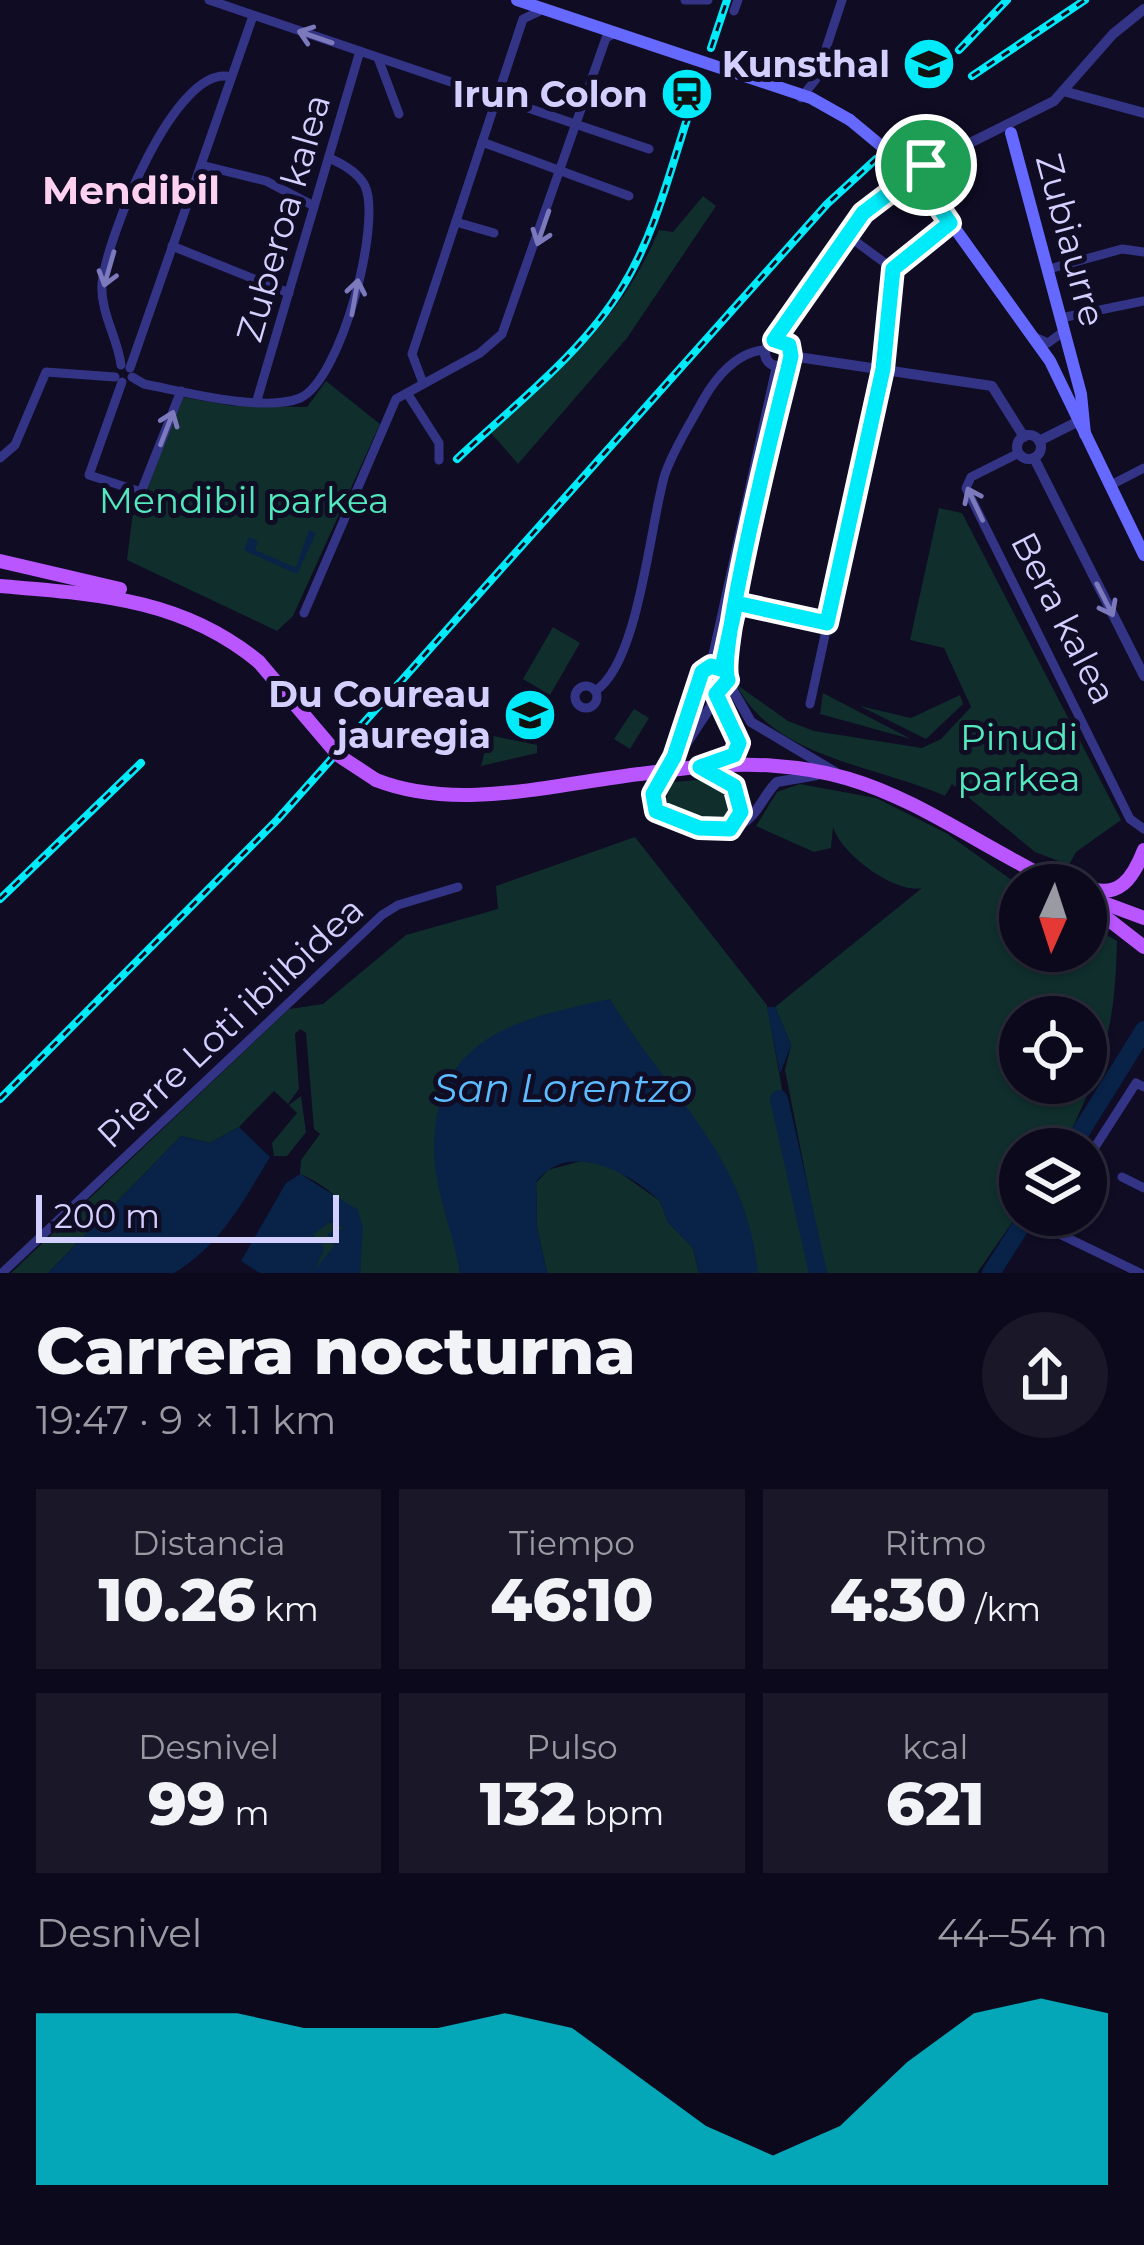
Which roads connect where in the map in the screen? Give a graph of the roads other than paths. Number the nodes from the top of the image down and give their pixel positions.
1 (209, 0) edge
2 (503, 0) edge
3 (517, 0) edge
4 (685, 0) edge
5 (708, 0) edge
6 (842, 0) edge
7 (1144, 9) edge
8 (538, 12) junction
9 (253, 16) junction
10 (611, 34) junction
11 (360, 51) junction
12 (378, 58) junction
13 (1079, 71) junction
14 (231, 77) junction
15 (816, 80) junction
16 (1069, 90) junction
17 (497, 98) junction
18 (803, 98) junction
19 (1094, 98) junction
20 (1144, 113) edge
21 (399, 114) dead end
22 (850, 120) junction
23 (578, 125) junction
24 (1010, 128) junction
25 (482, 142) junction
26 (650, 149) dead end
27 (329, 158) junction
28 (897, 159) junction
29 (201, 164) junction
30 (926, 165) junction
31 (563, 169) junction
32 (918, 179) junction
33 (628, 196) dead end
34 (314, 206) junction
35 (456, 222) junction
36 (950, 223) junction
37 (494, 233) dead end
38 (847, 235) junction
39 (172, 246) junction
40 (1144, 252) edge
41 (893, 269) junction
42 (1048, 269) junction
43 (289, 293) junction
44 (1144, 302) edge
45 (1062, 324) junction
46 (1034, 337) junction
47 (774, 340) junction
48 (764, 350) junction
49 (785, 361) junction
50 (1073, 364) junction
51 (883, 369) junction
52 (124, 374) junction
53 (423, 383) junction
54 (182, 391) junction
55 (407, 392) junction
56 (257, 400) junction
57 (1077, 422) junction
58 (1024, 436) junction
59 (1086, 440) junction
60 (1039, 441) junction
61 (1018, 453) junction
62 (0, 458) edge
63 (1034, 458) junction
64 (439, 460) dead end
65 (1144, 468) edge
66 (1109, 485) junction
67 (1144, 554) edge
68 (0, 561) edge
69 (0, 586) edge
70 (134, 599) junction
71 (736, 603) junction
72 (304, 613) dead end
73 (827, 623) junction
74 (721, 672) junction
75 (1144, 676) edge
76 (595, 691) dead end
77 (710, 691) junction
78 (810, 704) dead end
79 (677, 763) junction
80 (700, 767) junction
81 (838, 774) junction
82 (736, 825) junction
83 (1144, 829) edge
84 (1144, 850) edge
85 (1005, 856) junction
86 (1020, 864) edge
87 (1023, 864) edge
88 (458, 887) dead end
89 (1107, 891) edge
90 (1107, 902) edge
91 (1107, 913) edge
92 (1144, 918) edge
93 (1144, 947) edge
94 (1144, 1087) edge
95 (1107, 1128) edge
96 (1122, 1177) dead end
97 (1144, 1188) edge
98 (1064, 1236) edge
99 (2, 1273) edge
100 (1141, 1273) edge

1 - 9 street
2 - 8 main road
3 - 10 main road
4 - 5 street
6 - 15 street
7 - 13 street
8 - 10 main road
8 - 17 street
11 -> 9 street
9 - 14 street
10 - 18 main road
10 - 23 street
11 - 12 street
11 - 27 street, Zuberoa kalea
12 - 17 street
12 - 21 street
13 - 16 street
13 - 19 street
14 - 29 street
14 -> 52 street
15 - 18 street
15 - 22 street
16 - 19 street
16 - 24 street
17 - 23 street
17 - 25 street
18 - 22 main road
19 - 20 street
22 - 28 main road, bridge
23 - 26 street
23 - 31 street
24 - 30 street
24 - 42 main road, Zubiaurre
25 - 31 street
25 - 35 street
27 - 34 street, Zuberoa kalea
56 -> 27 street
28 - 30 street
28 - 32 main road
29 - 34 street
29 - 39 street
30 - 32 street
31 - 33 street
31 -> 53 street
32 - 36 main road
32 - 38 street
34 - 43 street, Zuberoa kalea
35 - 37 street
35 - 53 street
36 - 41 street
36 - 46 main road
38 - 41 street
38 - 47 street
39 - 43 street
39 - 52 street
40 - 42 street
41 - 51 street
42 - 45 main road, Zubiaurre
43 - 56 street, Zuberoa kalea
44 - 45 street
45 - 46 street
45 - 50 main road, Zubiaurre
46 - 57 main road
47 - 48 street
47 - 49 street
48 - 49 street
48 - 76 street
49 - 51 street
49 - 71 street
49 - 74 street
50 - 57 street
50 - 59 main road, Zubiaurre
51 - 58 street
51 - 73 street
52 - 54 street
52 -> 54 street
52 - 62 street
53 - 55 street
54 - 56 street
55 - 64 street
55 - 72 street
57 - 59 main road
57 - 60 street
58 - 60 street
58 - 61 street
59 - 66 main road
60 - 63 street
61 - 63 street
83 -> 61 street, Bera kalea
63 -> 75 street
65 - 66 street
66 - 67 main road
68 - 70 main road
69 - 70 main road
70 - 79 main road, bridge
71 - 73 street
71 - 74 street
73 - 78 street
74 - 77 street
74 - 77 street
74 - 81 street
77 - 79 street
77 - 79 street
77 - 80 street
79 - 80 main road
79 - 82 street
80 - 81 main road
80 - 82 street
81 - 82 street
81 - 85 main road
84 - 89 main road
85 - 86 main road
85 - 87 main road
88 - 99 street, Pierre Loti ibilbidea
90 - 92 main road
91 - 93 main road
94 - 95 street
96 - 97 street
98 - 100 street

